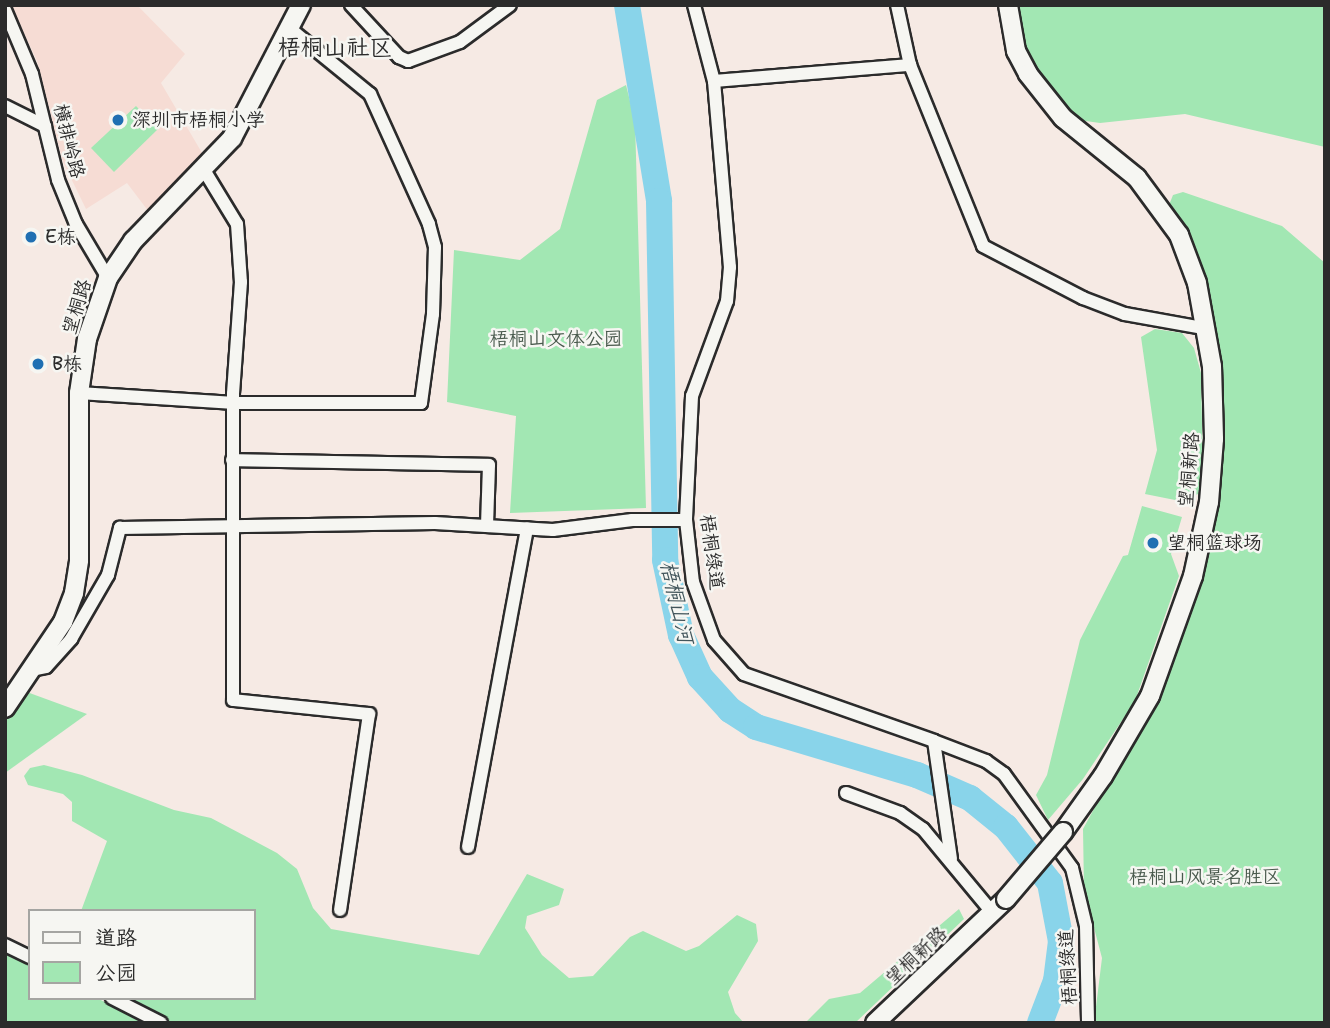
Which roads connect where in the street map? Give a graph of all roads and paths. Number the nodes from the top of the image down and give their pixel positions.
1 (301, 5) edge
2 (351, 5) edge
3 (510, 5) edge
4 (694, 5) edge
5 (897, 5) edge
6 (1008, 5) edge
7 (5, 10) edge
8 (289, 28) junction
9 (910, 65) junction
10 (714, 81) junction
11 (5, 107) edge
12 (45, 126) junction
13 (204, 170) junction
14 (108, 278) junction
15 (1208, 329) junction
16 (79, 393) junction
17 (233, 403) junction
18 (232, 460) junction
19 (681, 520) junction
20 (232, 526) junction
21 (487, 526) junction
22 (527, 528) junction
23 (32, 670) junction
24 (5, 708) edge
25 (934, 741) junction
26 (846, 793) dead end
27 (468, 847) dead end
28 (951, 860) junction
29 (340, 910) dead end
30 (992, 912) junction
31 (5, 945) edge
32 (28, 956) edge
33 (116, 1000) edge
34 (161, 1023) edge
35 (875, 1023) edge
36 (1088, 1023) edge

1 - 8 street, 望桐路
2 - 3 street
4 - 10 street, 梧桐绿道
5 - 9 street
6 - 15 street, 望桐新路
7 - 12 street, 横排岭路
8 - 13 street, 望桐路
8 - 17 street
9 - 10 street
9 - 15 street
10 - 19 street, 梧桐绿道
11 - 12 street
12 - 14 street, 横排岭路
13 - 14 street, 望桐路
13 - 17 street
14 - 16 street, 望桐路
15 - 30 street, 望桐新路, bridge
16 - 17 street
16 - 23 street, 望桐路
17 - 18 street
18 - 20 street
18 - 21 street
19 - 22 street
19 - 25 street, 梧桐绿道
20 - 21 street
20 - 23 street
20 - 29 street
21 - 22 street
22 - 27 street
23 - 24 street, 望桐路
25 - 28 street
25 - 36 street, 梧桐绿道
26 - 28 street
28 - 30 street
30 - 35 street, 望桐新路
31 - 32 street
33 - 34 street

